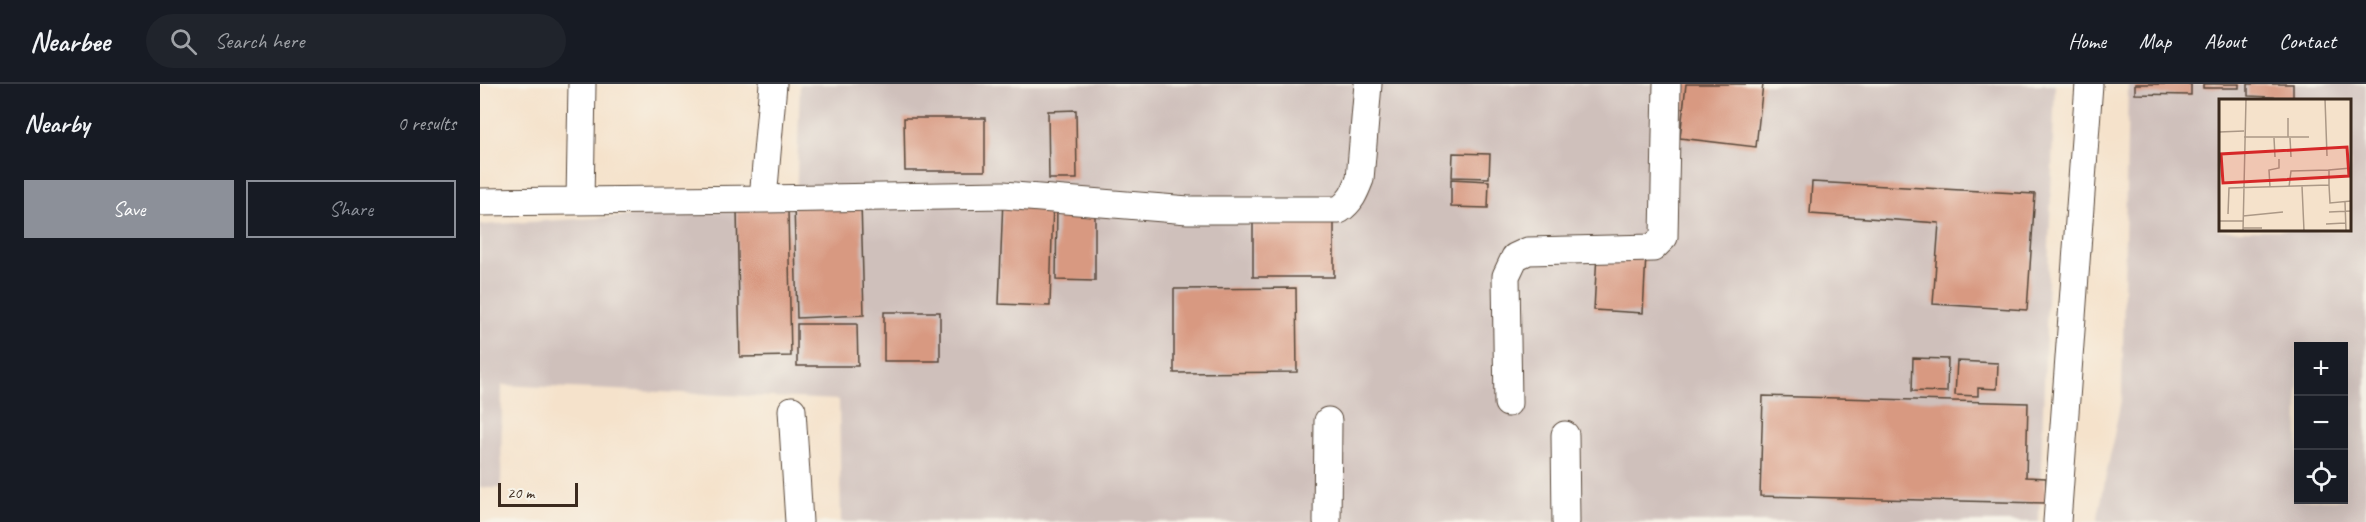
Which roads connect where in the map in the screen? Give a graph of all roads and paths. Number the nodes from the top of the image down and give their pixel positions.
1 (582, 84) edge
2 (773, 84) edge
3 (1368, 84) edge
4 (1667, 84) edge
5 (2089, 84) edge
6 (763, 199) junction
7 (580, 201) junction
8 (480, 202) edge
9 (1508, 403) dead end
10 (792, 410) dead end
11 (1328, 421) dead end
12 (1565, 435) dead end
13 (799, 522) edge
14 (1327, 522) edge
15 (1566, 522) edge
16 (2057, 522) edge

1 - 7 street
2 - 6 street
3 - 6 street
4 - 9 street
5 - 16 street
6 - 7 street
7 - 8 street
10 - 13 street
11 - 14 street
12 - 15 street

